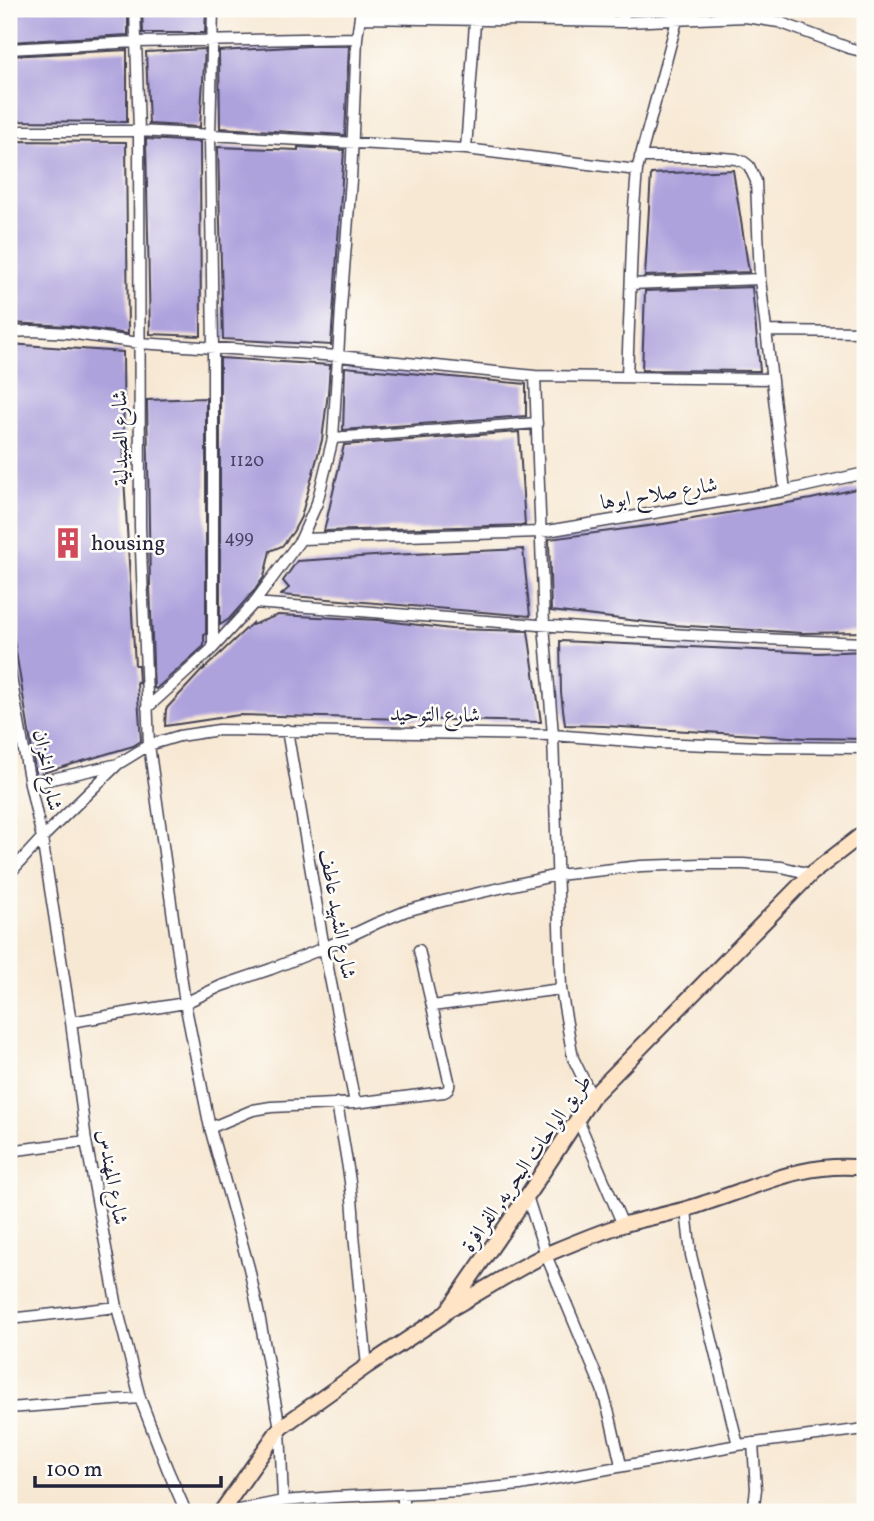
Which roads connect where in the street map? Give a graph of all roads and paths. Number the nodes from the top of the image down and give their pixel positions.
1 (135, 9) edge
2 (213, 9) edge
3 (623, 9) edge
4 (360, 13) edge
5 (476, 14) edge
6 (679, 14) edge
7 (624, 22) junction
8 (357, 38) junction
9 (212, 41) junction
10 (136, 43) junction
11 (9, 49) edge
12 (865, 52) edge
13 (9, 131) edge
14 (139, 131) junction
15 (210, 136) junction
16 (353, 142) junction
17 (466, 149) junction
18 (640, 157) junction
19 (637, 170) junction
20 (761, 279) junction
21 (631, 284) junction
22 (766, 331) junction
23 (9, 332) edge
24 (865, 332) edge
25 (139, 343) junction
26 (213, 348) junction
27 (339, 356) junction
28 (535, 376) junction
29 (627, 377) junction
30 (772, 379) junction
31 (537, 423) junction
32 (333, 438) junction
33 (865, 473) edge
34 (785, 491) junction
35 (541, 532) junction
36 (301, 539) junction
37 (254, 603) junction
38 (544, 625) junction
39 (865, 643) edge
40 (213, 648) junction
41 (9, 667) edge
42 (147, 708) junction
43 (287, 730) junction
44 (553, 735) junction
45 (149, 745) junction
46 (865, 748) edge
47 (118, 764) junction
48 (30, 784) junction
49 (865, 832) edge
50 (42, 838) junction
51 (9, 874) edge
52 (811, 874) junction
53 (557, 876) junction
54 (324, 948) junction
55 (419, 950) dead end
56 (561, 989) junction
57 (185, 1003) junction
58 (432, 1006) junction
59 (71, 1022) junction
60 (592, 1097) junction
61 (337, 1103) junction
62 (355, 1103) junction
63 (578, 1120) junction
64 (210, 1128) junction
65 (86, 1141) junction
66 (9, 1151) edge
67 (865, 1168) edge
68 (527, 1196) junction
69 (687, 1210) junction
70 (623, 1225) junction
71 (546, 1255) junction
72 (117, 1307) junction
73 (449, 1309) junction
74 (9, 1319) edge
75 (367, 1366) junction
76 (140, 1398) junction
77 (9, 1408) edge
78 (280, 1428) junction
79 (865, 1429) edge
80 (753, 1443) junction
81 (738, 1445) junction
82 (621, 1465) junction
83 (403, 1494) junction
84 (283, 1501) junction
85 (186, 1512) edge
86 (221, 1512) edge
87 (228, 1512) edge
88 (403, 1512) edge
89 (753, 1512) edge

1 - 10 street, شارع الصيدلية
2 - 9 street
3 - 7 street
4 - 5 street
4 - 8 street
5 - 7 street
5 - 17 street
6 - 7 street
6 - 12 street
6 - 18 street
8 - 9 street
8 - 16 street
9 - 10 street
9 - 15 street
10 - 11 street
10 - 14 street, شارع الصيدلية
13 - 14 street
14 - 15 street
14 - 25 street, شارع الصيدلية
15 - 16 street
15 - 26 street
16 - 17 street
16 - 27 street
17 - 19 street
18 - 19 street
18 - 20 street
19 - 21 street
20 - 21 street
20 - 22 street
21 - 29 street
22 - 24 street
22 - 30 street
23 - 25 street
25 - 26 street
25 - 42 street, شارع الصيدلية
26 - 27 street
26 - 40 street
27 - 28 street
27 - 32 street
28 - 29 street
28 - 31 street
29 - 30 street
30 - 34 street
31 - 32 street
31 - 35 street
32 - 36 street
33 - 34 street, شارع صلاح ابوها
34 - 35 street, شارع صلاح ابوها
35 - 36 street, شارع صلاح ابوها
35 - 38 street
36 - 37 street
37 - 38 street
37 - 40 street
38 - 39 street
38 - 44 street
40 - 42 street
41 - 48 street, شارع الخزان
42 - 45 street, شارع الصيدلية
43 - 44 street, شارع التوحيد
43 - 45 street, شارع التوحيد
43 - 54 street, شارع الشهيد عاطف
44 - 46 street, شارع التوحيد
44 - 53 street
45 - 47 street, شارع التوحيد
45 - 57 street, شارع الصيدلية
47 - 48 street
47 - 50 street, شارع التوحيد
48 - 50 street, شارع الخزان
49 - 52 main road, طريق الواحات البحريه, الفرافرة
50 - 51 street, شارع التوحيد
50 - 59 street, شارع المهندس
52 - 53 street
52 - 60 main road, طريق الواحات البحريه, الفرافرة
53 - 54 street
53 - 56 street
54 - 57 street
54 - 62 street, شارع الشهيد عاطف
55 - 58 street
56 - 58 street
56 - 60 street
57 - 59 street
57 - 64 street, شارع الصيدلية
58 - 62 street
59 - 65 street, شارع المهندس
60 - 63 main road, طريق الواحات البحريه, الفرافرة
61 - 62 street
61 - 64 street
61 - 75 street
63 - 68 main road, طريق الواحات البحريه, الفرافرة
63 - 70 street
64 - 78 street, شارع الصيدلية
65 - 66 street
65 - 72 street, شارع المهندس
67 - 69 main road
68 - 71 street
68 - 73 main road, طريق الواحات البحريه, الفرافرة
69 - 70 main road
69 - 81 street
70 - 71 main road
71 - 73 main road
71 - 82 street
72 - 74 street
72 - 76 street, شارع المهندس
73 - 75 main road, طريق الواحات البحريه, الفرافرة
75 - 78 main road, طريق الواحات البحريه, الفرافرة
76 - 77 street
76 - 85 street, شارع المهندس
78 - 84 street, شارع الصيدلية
78 - 86 main road, طريق الواحات البحريه, الفرافرة
79 - 80 street
80 - 81 street
80 - 89 street
81 - 82 street
82 - 83 street
83 - 84 street
83 - 88 street
84 - 87 street

